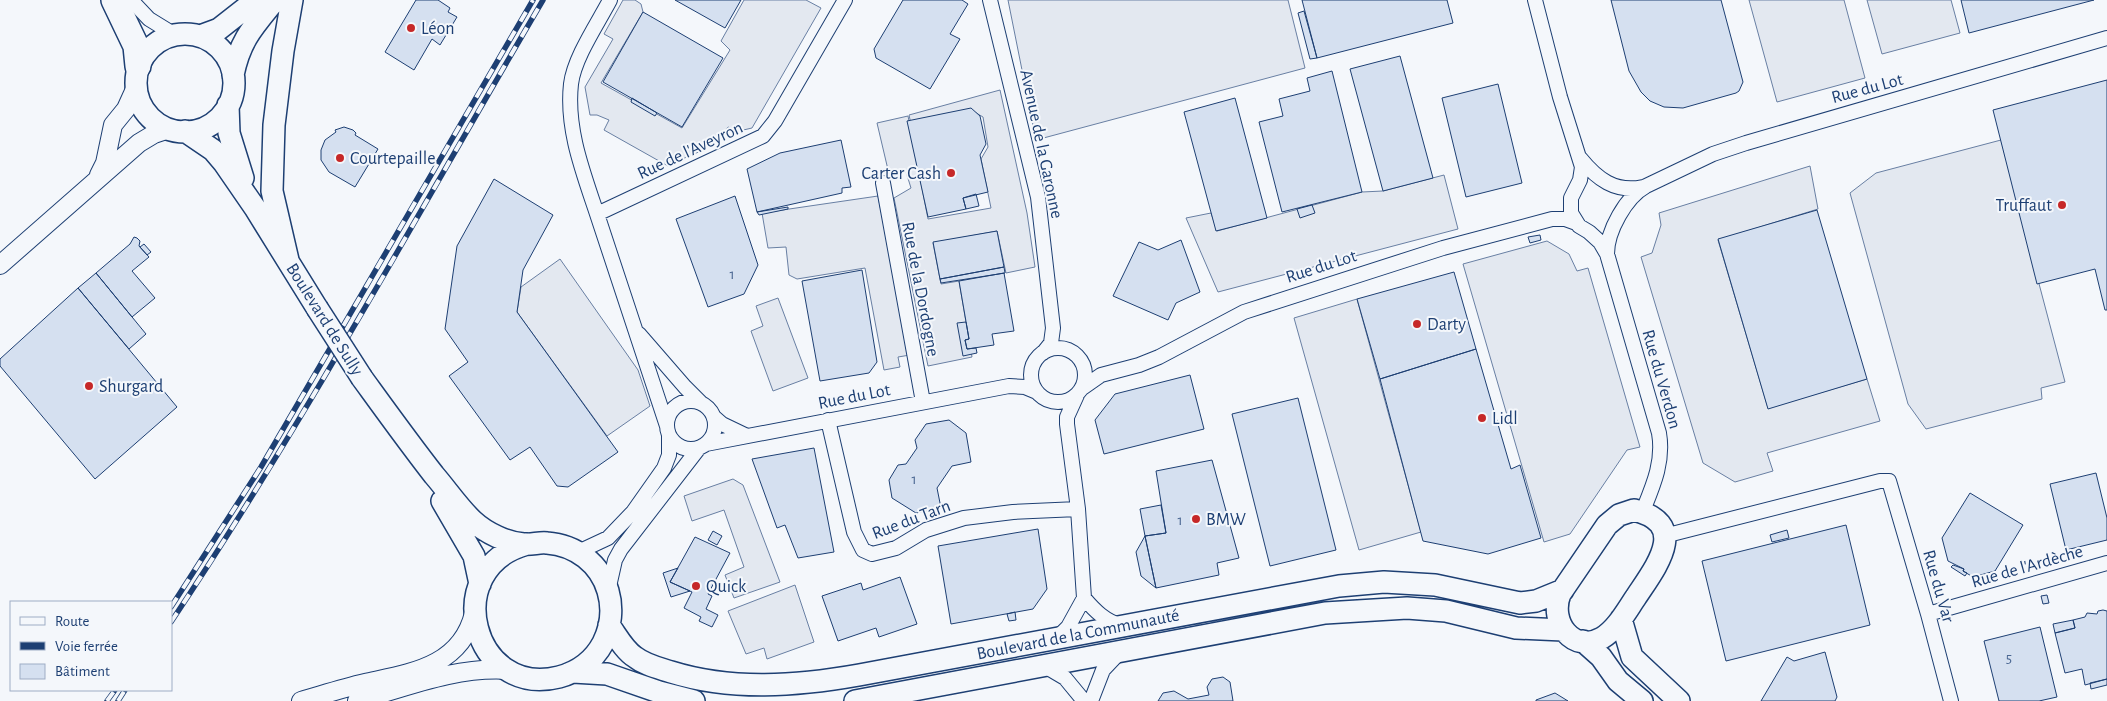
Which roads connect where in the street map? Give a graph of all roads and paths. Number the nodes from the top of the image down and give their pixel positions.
1 (114, 0) edge
2 (131, 0) edge
3 (256, 0) edge
4 (275, 0) edge
5 (292, 0) edge
6 (610, 0) edge
7 (845, 0) edge
8 (990, 0) edge
9 (1535, 0) edge
10 (175, 35) junction
11 (200, 36) junction
12 (2107, 38) edge
13 (233, 75) junction
14 (137, 77) junction
15 (228, 105) junction
16 (177, 130) junction
17 (1580, 157) junction
18 (93, 182) junction
19 (883, 183) dead end
20 (1608, 184) junction
21 (1643, 187) junction
22 (1572, 196) junction
23 (255, 208) junction
24 (1622, 211) junction
25 (598, 214) junction
26 (1552, 219) junction
27 (1576, 223) junction
28 (1614, 224) junction
29 (1589, 232) junction
30 (1607, 254) junction
31 (288, 260) junction
32 (0, 265) edge
33 (633, 327) junction
34 (1053, 328) junction
35 (1043, 353) junction
36 (1074, 355) junction
37 (1032, 370) junction
38 (1110, 372) junction
39 (1009, 386) junction
40 (1038, 392) junction
41 (1079, 392) junction
42 (1051, 401) junction
43 (923, 402) junction
44 (704, 405) junction
45 (714, 418) junction
46 (828, 420) junction
47 (1067, 424) junction
48 (398, 428) junction
49 (668, 430) junction
50 (747, 436) junction
51 (702, 446) junction
52 (1078, 509) junction
53 (1642, 512) junction
54 (1664, 536) junction
55 (527, 544) junction
56 (578, 552) junction
57 (2107, 563) edge
58 (480, 584) junction
59 (1563, 590) junction
60 (608, 592) junction
61 (1084, 598) junction
62 (474, 613) junction
63 (1928, 614) junction
64 (1621, 619) junction
65 (610, 625) junction
66 (1123, 626) junction
67 (1563, 630) junction
68 (1056, 639) junction
69 (1583, 641) junction
70 (1121, 651) junction
71 (1043, 665) junction
72 (509, 670) junction
73 (573, 672) junction
74 (301, 701) edge
75 (358, 701) edge
76 (694, 701) edge
77 (855, 701) edge
78 (1084, 701) edge
79 (1091, 701) edge
80 (1642, 701) edge
81 (1679, 701) edge
82 (1951, 701) edge

1 - 14 highway
2 - 10 street
3 - 11 main road
4 - 13 main road
5 - 31 main road
6 - 25 street
7 - 25 street, Rue de l'Aveyron
8 - 34 street, Avenue de la Garonne
9 - 17 street
10 - 11 main road
10 - 14 main road
11 - 13 main road
12 - 21 street, Rue du Lot
13 - 15 main road
14 - 16 main road
14 - 18 street
15 - 16 main road
15 - 23 main road
16 - 18 street
16 - 23 main road
17 - 20 street
17 - 22 street
18 - 32 street
19 - 43 street, Rue de la Dordogne
20 - 21 street
20 - 22 street
20 - 24 street
21 - 24 street
22 - 26 street
22 - 27 street
23 - 31 main road, Boulevard de Sully
24 - 28 street
25 - 33 street
26 - 27 street
26 - 38 street, Rue du Lot
27 - 29 street
28 - 29 street
28 - 30 street
29 - 30 street
30 - 53 street, Rue du Verdon
31 - 48 main road, Boulevard de Sully, bridge
33 - 44 street
33 - 49 street
34 - 35 street
34 - 36 street
35 - 36 street
35 - 37 street
36 - 38 street
36 - 41 street
37 - 39 street
37 - 40 street
38 - 41 street, Rue du Lot
39 - 40 street
39 - 43 street, Rue du Lot
40 - 42 street
41 - 42 street
41 - 47 street
42 - 47 street
43 - 46 street, Rue du Lot
44 - 45 street
44 - 49 street
45 - 50 street
45 - 51 street
46 - 50 street, Rue du Lot
46 - 52 street, Rue du Tarn
47 - 52 street
48 - 55 main road
48 - 58 main road
49 - 51 street
49 - 56 street
50 - 51 street, Rue du Lot
51 - 60 street
52 - 61 street
53 - 54 main road
53 - 59 main road
54 - 63 street, Rue du Var
54 - 64 main road
55 - 56 main road
55 - 58 main road
56 - 60 main road
57 - 63 street, Rue de l'Ardèche
58 - 62 main road
59 - 66 main road, Boulevard de la Communauté
59 - 67 main road
60 - 65 main road
61 - 66 street
61 - 68 street
62 - 72 main road
62 - 74 street
63 - 82 street, Rue du Var
64 - 69 main road
64 - 81 main road
65 - 68 main road, Boulevard de la Communauté
65 - 73 main road
66 - 68 main road, Boulevard de la Communauté
67 - 69 main road
67 - 70 main road, Boulevard de la Communauté
69 - 80 main road
70 - 71 main road, Boulevard de la Communauté
70 - 79 street
71 - 77 main road, Boulevard de la Communauté
71 - 78 street
72 - 73 main road
72 - 75 street
73 - 76 main road

